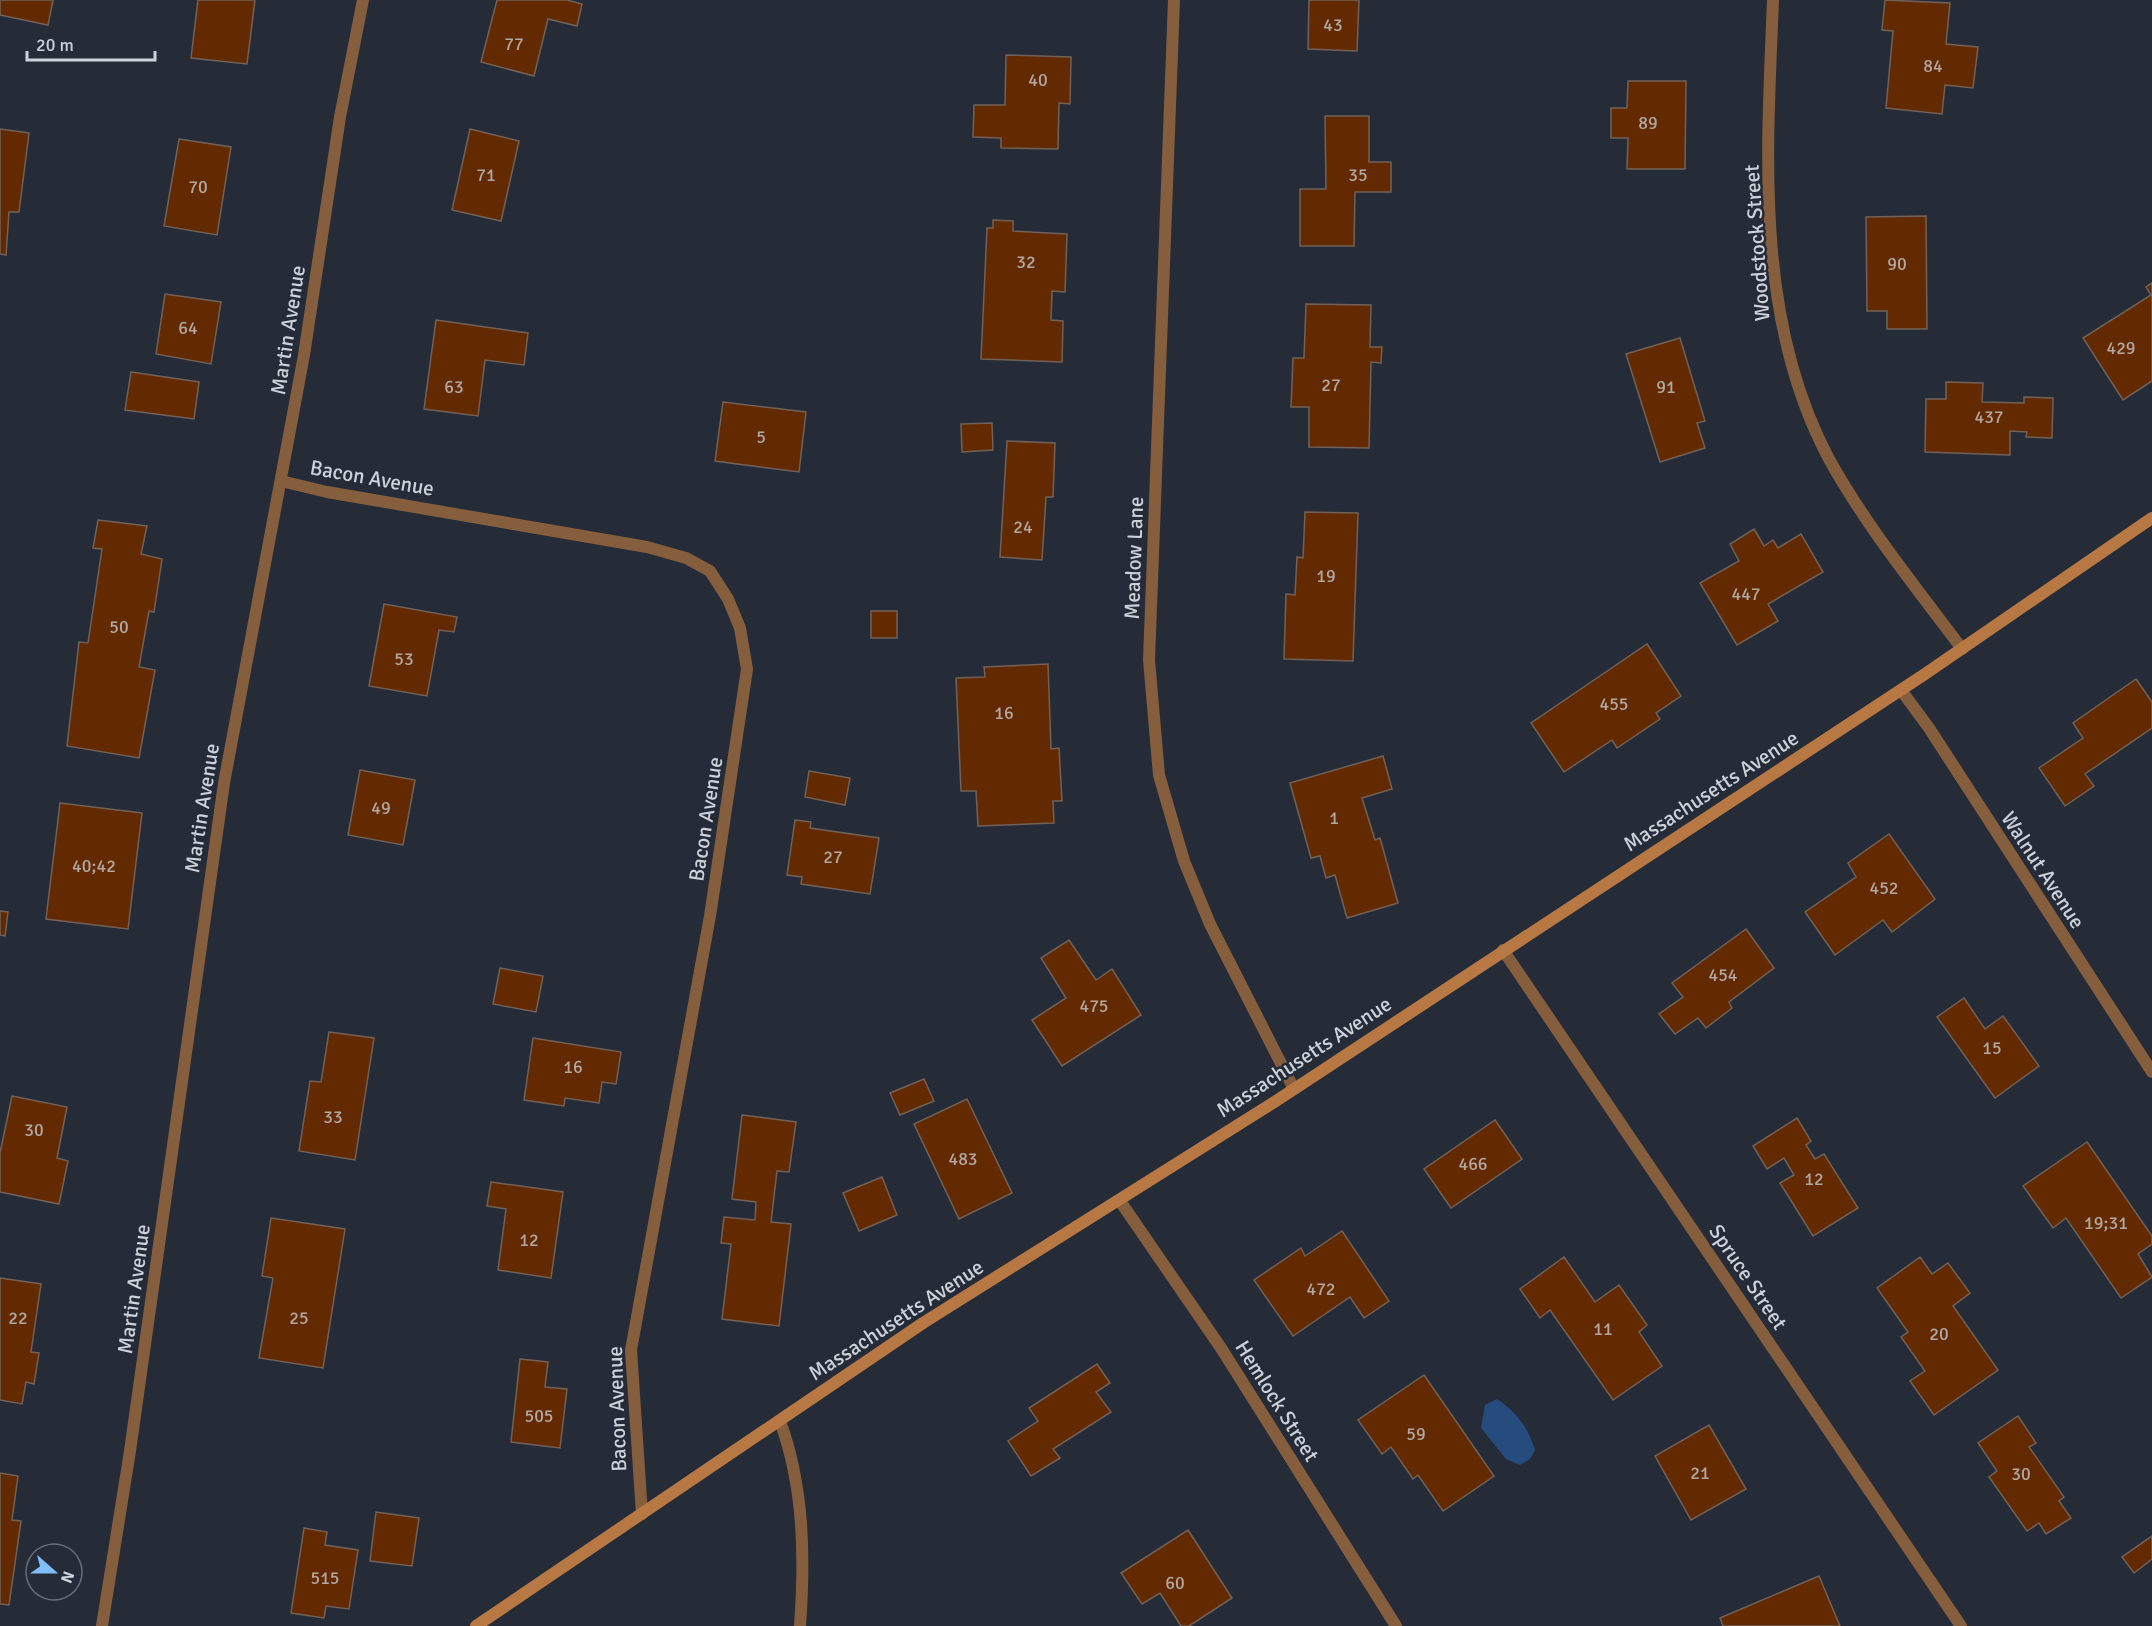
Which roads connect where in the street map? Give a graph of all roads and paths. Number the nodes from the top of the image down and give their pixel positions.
1 (363, 0) edge
2 (1174, 0) edge
3 (1773, 0) edge
4 (281, 481) junction
5 (2152, 518) edge
6 (1962, 649) junction
7 (1901, 690) junction
8 (1503, 950) junction
9 (2152, 1071) edge
10 (1294, 1089) junction
11 (1120, 1201) junction
12 (780, 1421) junction
13 (642, 1514) junction
14 (102, 1626) edge
15 (476, 1626) edge
16 (800, 1626) edge
17 (1396, 1626) edge
18 (1961, 1626) edge

1 - 4 street, Martin Avenue
2 - 10 street, Meadow Lane
3 - 6 street, Woodstock Street
4 - 13 street, Bacon Avenue
4 - 14 street, Martin Avenue
5 - 6 main road, Massachusetts Avenue
6 - 7 main road, Massachusetts Avenue
7 - 8 main road, Massachusetts Avenue
7 - 9 street, Walnut Avenue
8 - 10 main road, Massachusetts Avenue
8 - 18 street, Spruce Street
10 - 11 main road, Massachusetts Avenue
11 - 12 main road, Massachusetts Avenue
11 - 17 street, Hemlock Street
12 - 13 main road, Massachusetts Avenue
12 - 16 street
13 - 15 main road, Massachusetts Avenue

